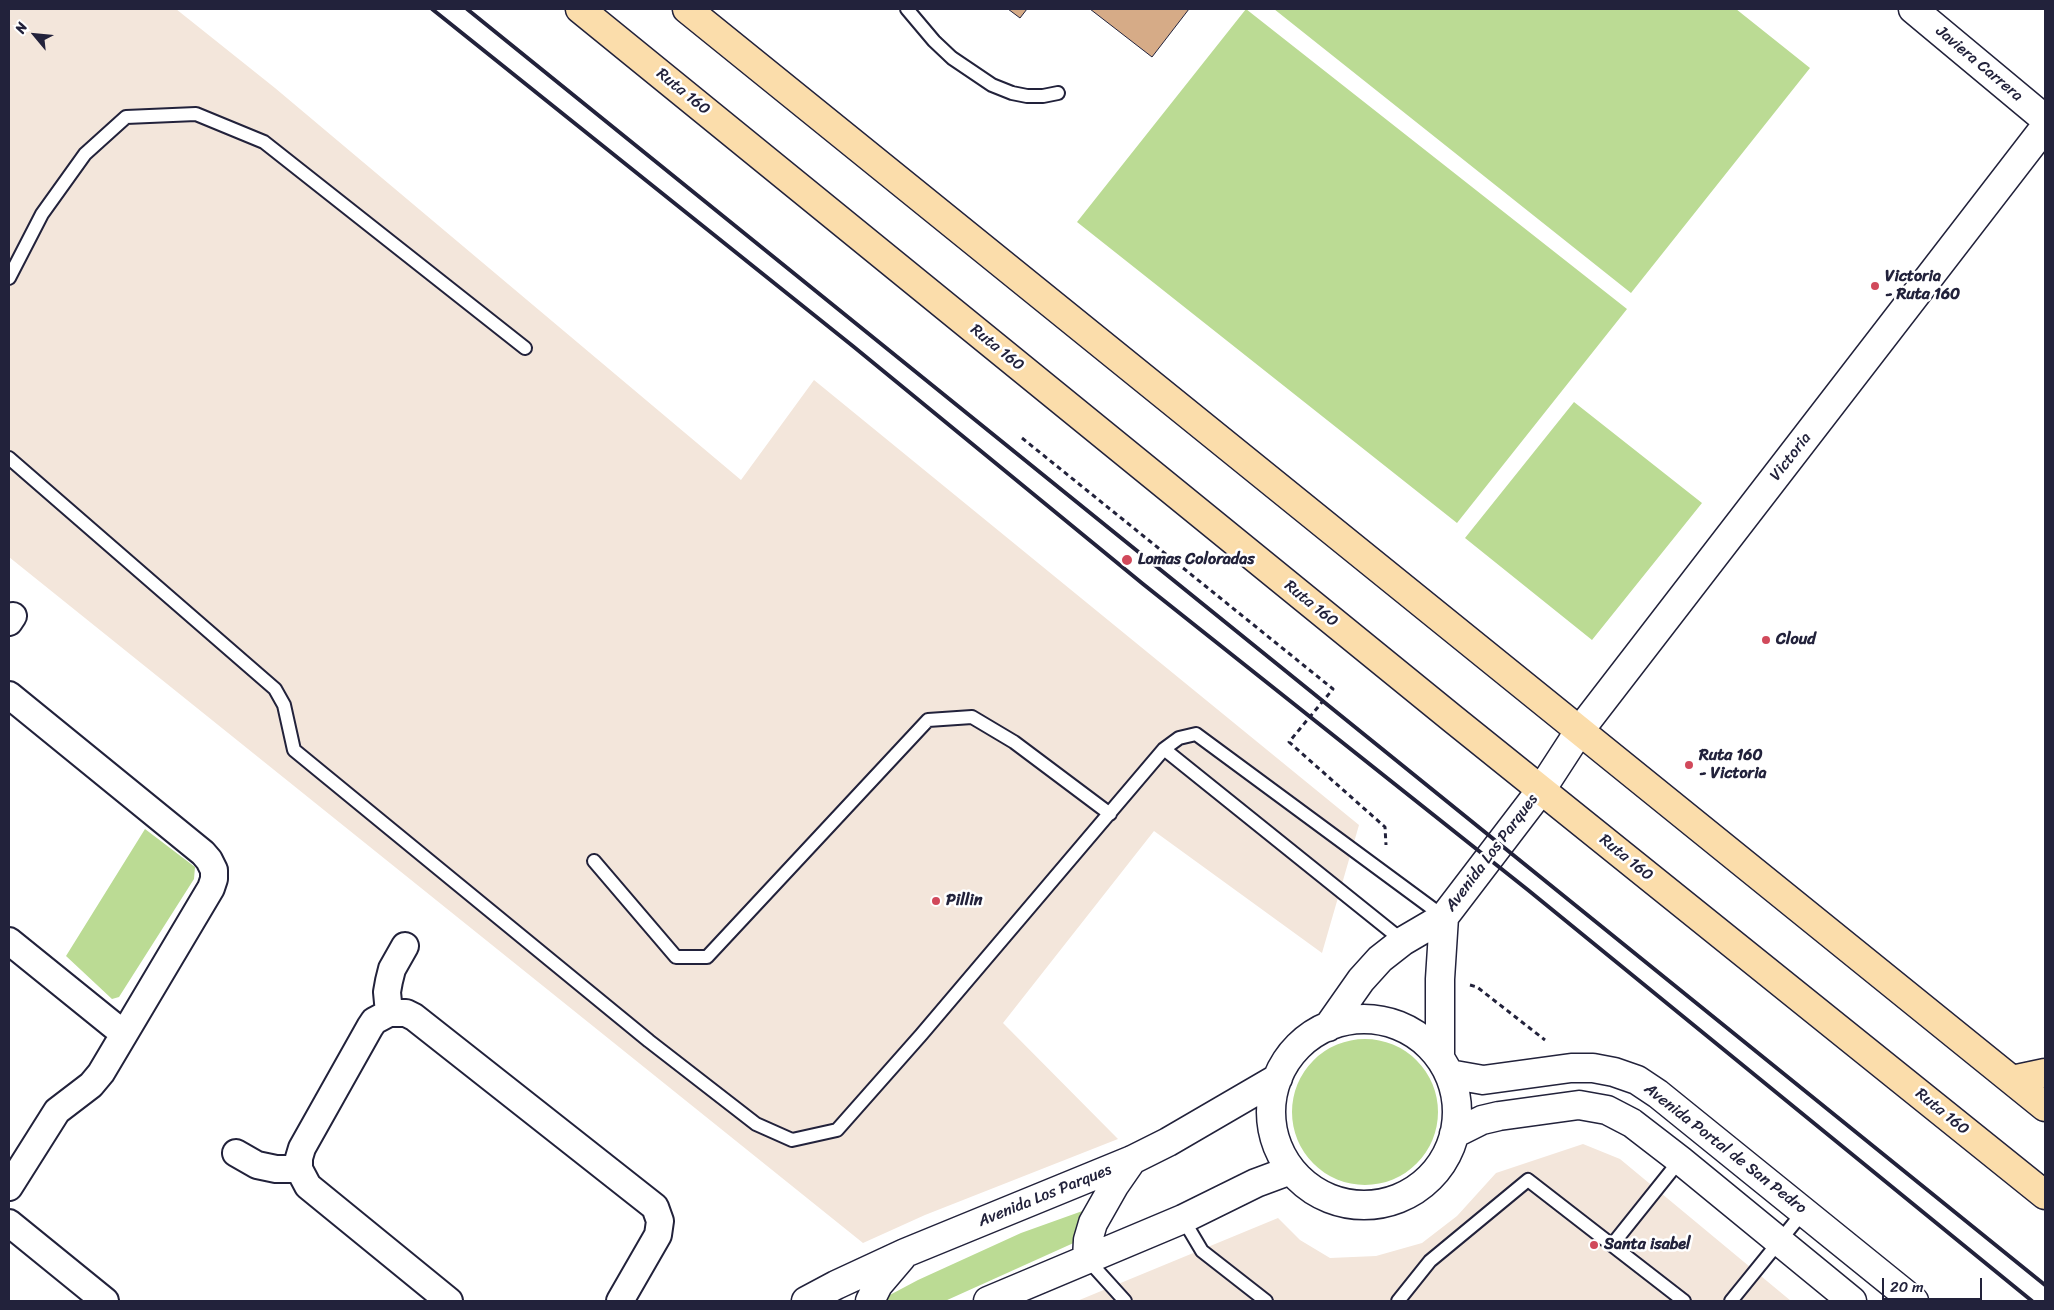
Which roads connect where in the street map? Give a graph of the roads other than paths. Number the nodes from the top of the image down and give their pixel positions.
1 (580, 9) edge
2 (687, 9) edge
3 (907, 9) edge
4 (1912, 9) edge
5 (1058, 93) dead end
6 (2045, 119) edge
7 (2045, 127) edge
8 (9, 278) edge
9 (525, 348) dead end
10 (9, 458) edge
11 (9, 695) edge
12 (1580, 730) junction
13 (1164, 749) junction
14 (1540, 790) junction
15 (1110, 814) junction
16 (594, 861) dead end
17 (1444, 917) junction
18 (9, 941) edge
19 (1403, 941) junction
20 (405, 946) dead end
21 (389, 1013) junction
22 (1328, 1027) junction
23 (124, 1034) junction
24 (1444, 1066) junction
25 (2045, 1073) edge
26 (1278, 1078) junction
27 (2012, 1080) junction
28 (2045, 1107) edge
29 (1454, 1134) junction
30 (236, 1153) dead end
31 (1132, 1160) junction
32 (1680, 1160) junction
33 (299, 1169) junction
34 (1291, 1170) junction
35 (9, 1187) edge
36 (2045, 1195) edge
37 (1804, 1211) junction
38 (1183, 1219) junction
39 (9, 1223) edge
40 (1779, 1241) junction
41 (1612, 1245) junction
42 (905, 1253) junction
43 (1087, 1259) junction
44 (105, 1301) edge
45 (449, 1301) edge
46 (620, 1301) edge
47 (806, 1301) edge
48 (870, 1301) edge
49 (988, 1301) edge
50 (1125, 1301) edge
51 (1266, 1301) edge
52 (1398, 1301) edge
53 (1684, 1301) edge
54 (1731, 1301) edge
55 (1852, 1301) edge
56 (1914, 1301) edge

1 - 14 highway, Ruta 160
2 - 12 highway
3 - 5 lane
4 - 6 main road, Javiera Carrera
7 - 12 main road, Victoria
8 - 9 lane
10 - 15 lane
11 - 23 street
12 - 14 main road, Victoria
12 - 27 highway
13 - 15 lane
13 - 17 lane
13 - 19 lane
14 - 17 main road, Avenida Los Parques
14 - 36 highway, Ruta 160
15 - 16 lane
17 - 19 main road, Avenida Los Parques
17 - 24 main road, Avenida Los Parques
18 - 23 street
19 - 22 main road, Avenida Los Parques
20 - 21 street
21 - 33 street
21 - 46 street
22 - 24 main road, Avenida Los Parques
22 - 26 main road, Avenida Los Parques
23 - 35 street
24 - 29 main road, Avenida Los Parques
24 - 37 main road, Avenida Portal de San Pedro
25 - 27 highway
26 - 31 main road, Avenida Los Parques
26 - 34 main road, Avenida Los Parques
27 - 28 highway
29 - 32 main road
29 - 34 main road, Avenida Los Parques
30 - 33 street
31 - 42 main road, Avenida Los Parques
31 - 43 main road
32 - 40 main road
32 - 41 lane
33 - 45 street
34 - 38 main road
37 - 40 lane
37 - 56 main road, Avenida Portal de San Pedro
38 - 43 main road
38 - 51 lane
39 - 44 street
40 - 54 lane
40 - 55 main road
41 - 52 lane
41 - 53 lane
42 - 47 main road, Avenida Los Parques
42 - 48 main road
43 - 49 main road
43 - 50 lane

